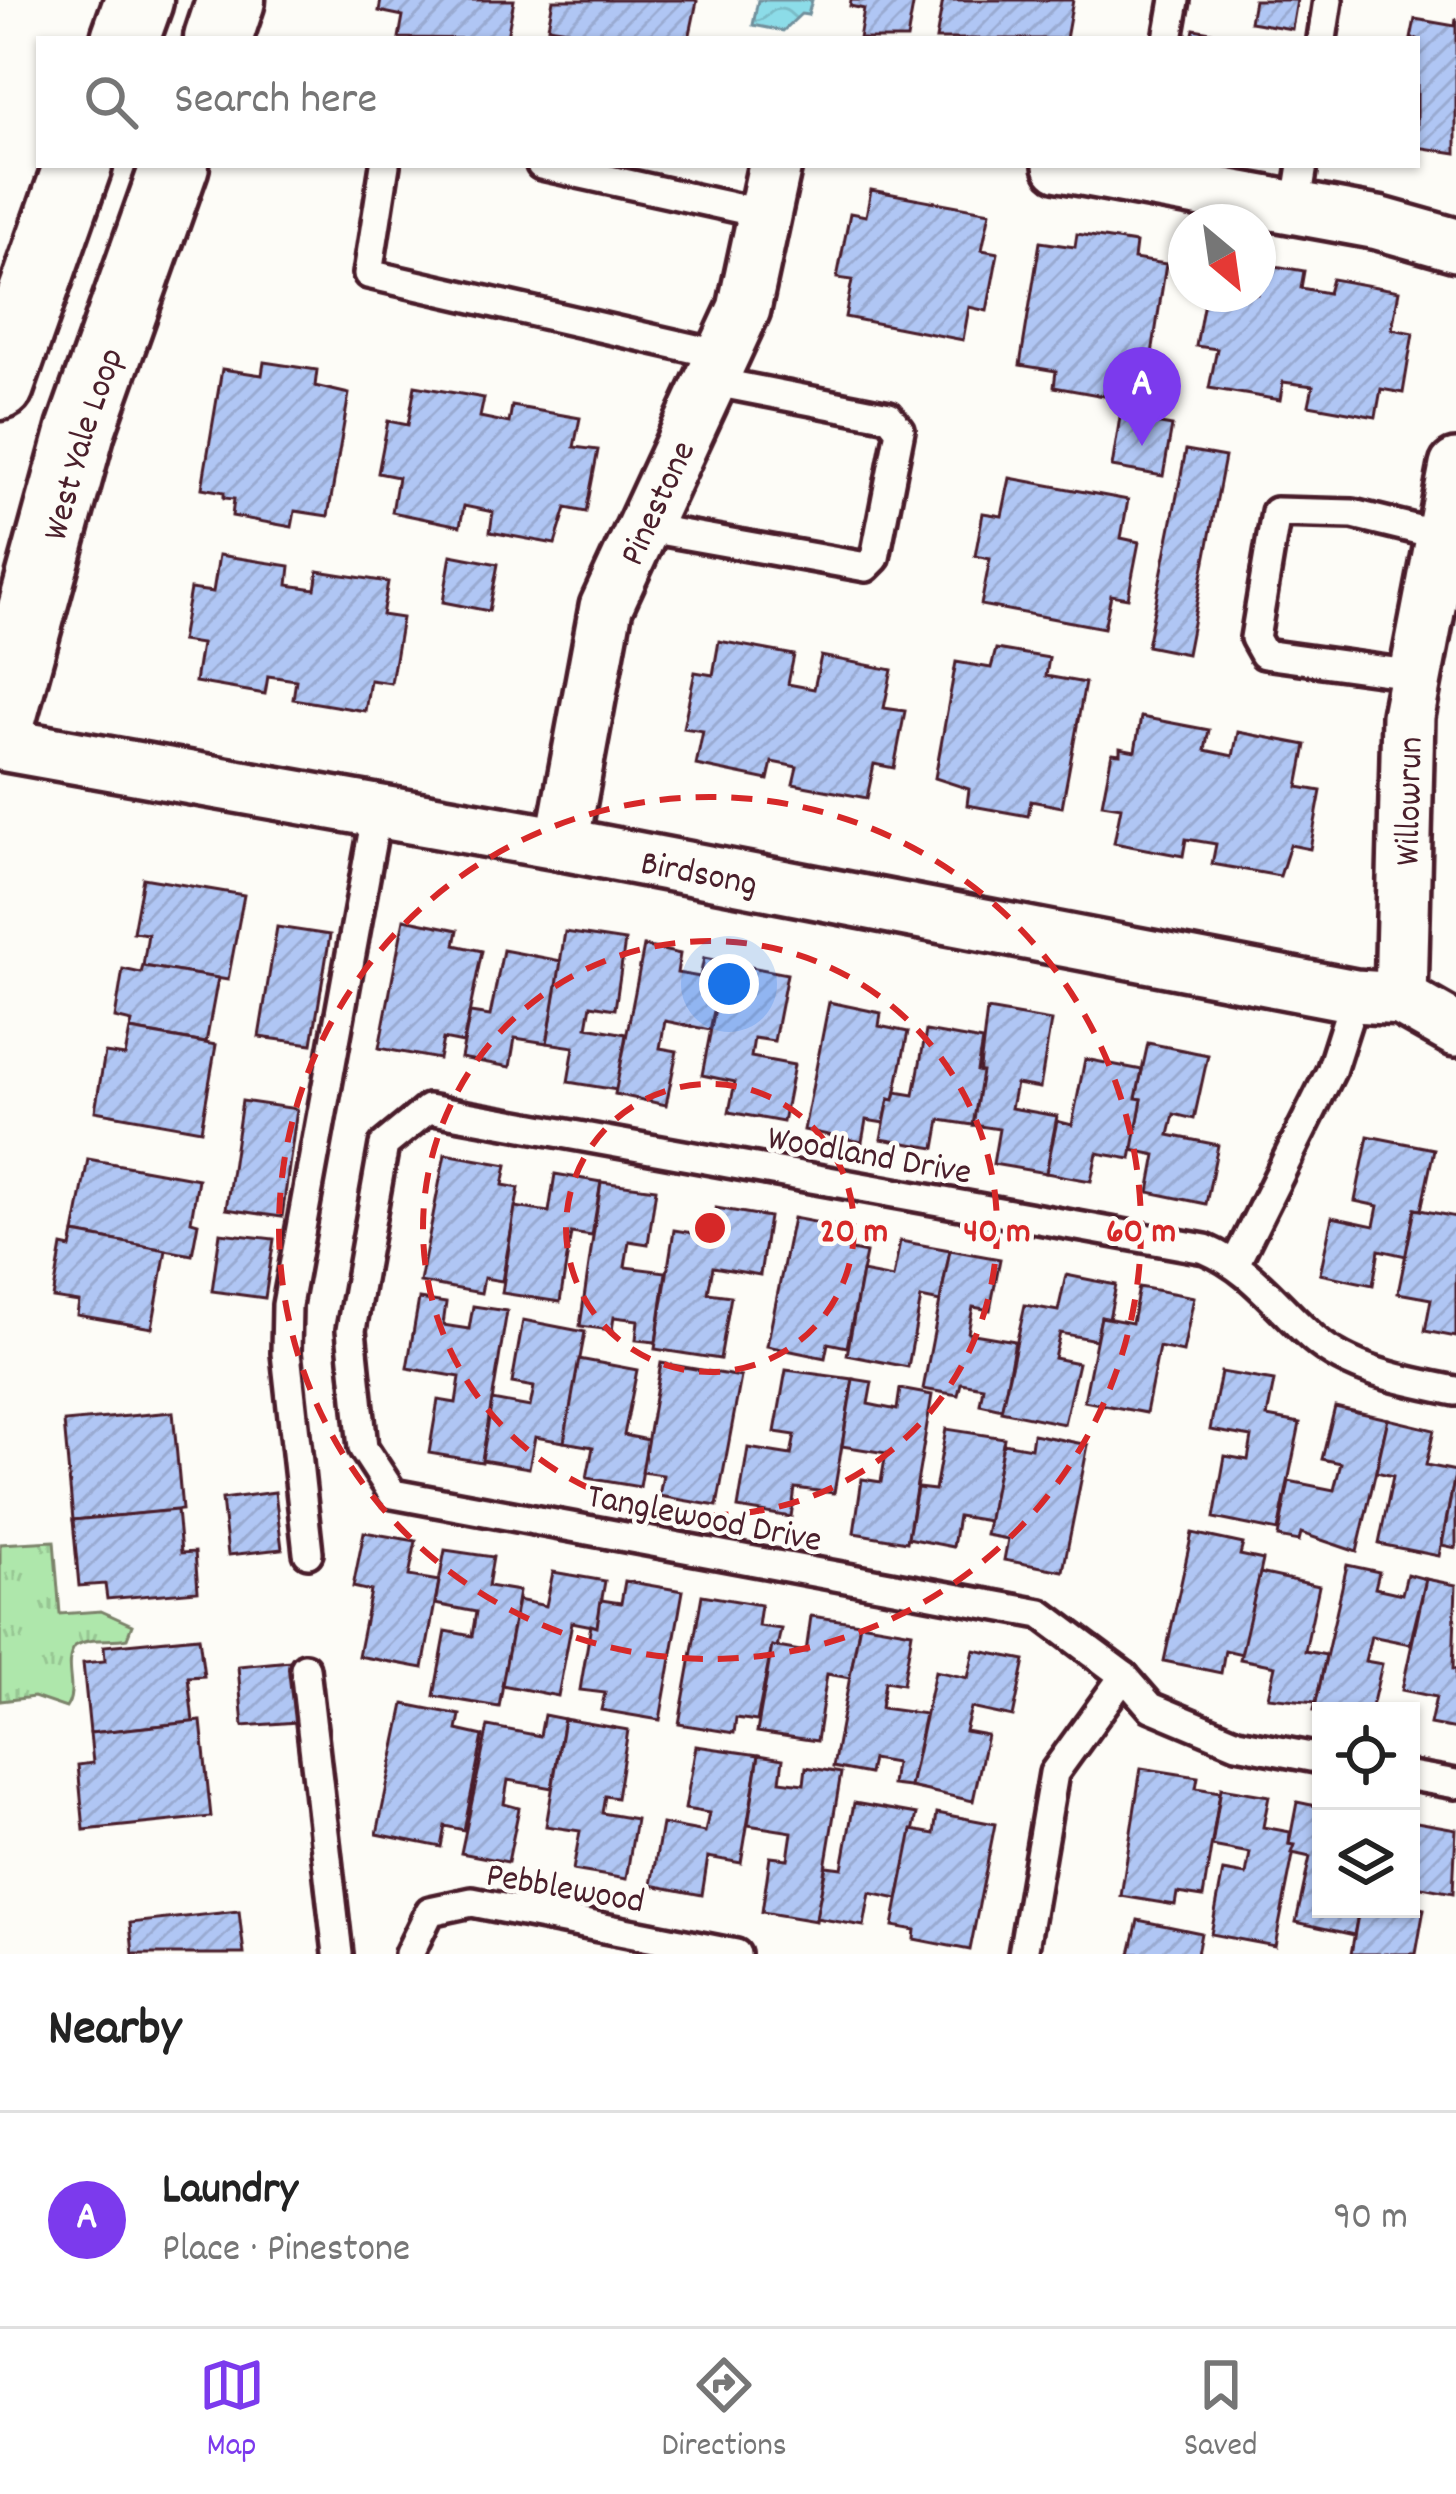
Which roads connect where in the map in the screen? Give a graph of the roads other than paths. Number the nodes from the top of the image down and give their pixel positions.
1 (139, 0) edge
2 (231, 0) edge
3 (1175, 0) edge
4 (1328, 0) edge
5 (126, 36) edge
6 (219, 36) edge
7 (1169, 36) edge
8 (1322, 36) edge
9 (77, 168) edge
10 (174, 168) edge
11 (385, 168) edge
12 (570, 168) edge
13 (1095, 168) edge
14 (1142, 172) edge
15 (1300, 187) edge
16 (770, 189) edge
17 (1456, 245) edge
18 (716, 368) junction
19 (0, 386) edge
20 (1456, 466) edge
21 (642, 527) junction
22 (1442, 536) junction
23 (1416, 675) junction
24 (0, 726) edge
25 (0, 744) edge
26 (377, 811) junction
27 (562, 844) junction
28 (1378, 997) junction
29 (1456, 1030) edge
30 (384, 1145) joint
31 (1236, 1262) junction
32 (1456, 1391) edge
33 (308, 1553) dead end
34 (305, 1668) dead end
35 (1124, 1676) junction
36 (1312, 1757) edge
37 (1420, 1778) edge
38 (1456, 1784) edge
39 (338, 1954) edge
40 (409, 1954) edge
41 (736, 1954) edge
42 (1023, 1954) edge

1 - 5 main road
2 - 6 main road
3 - 7 lane
4 - 8 lane
9 - 19 main road
10 - 24 main road, West Yale Loop
11 - 18 lane
12 - 16 lane
13 - 14 street
14 - 15 street
15 - 17 street
16 - 18 street, Pinestone
18 - 21 street, Pinestone
18 - 21 lane
20 - 22 street, Willowrun
21 - 27 street, Pinestone
22 - 23 street, Willowrun
22 - 23 lane
23 - 28 street, Willowrun
25 - 26 street, Birdsong
26 - 27 street, Birdsong
26 - 33 lane
27 - 28 street, Birdsong
28 - 29 street, Birdsong
28 - 31 lane
30 - 31 lane, Woodland Drive
30 - 35 lane, Tanglewood Drive
31 - 32 lane, Woodland Drive
34 - 39 lane
35 - 36 lane, Tanglewood Drive
35 - 42 lane
37 - 38 lane
40 - 41 lane, Pebblewood

